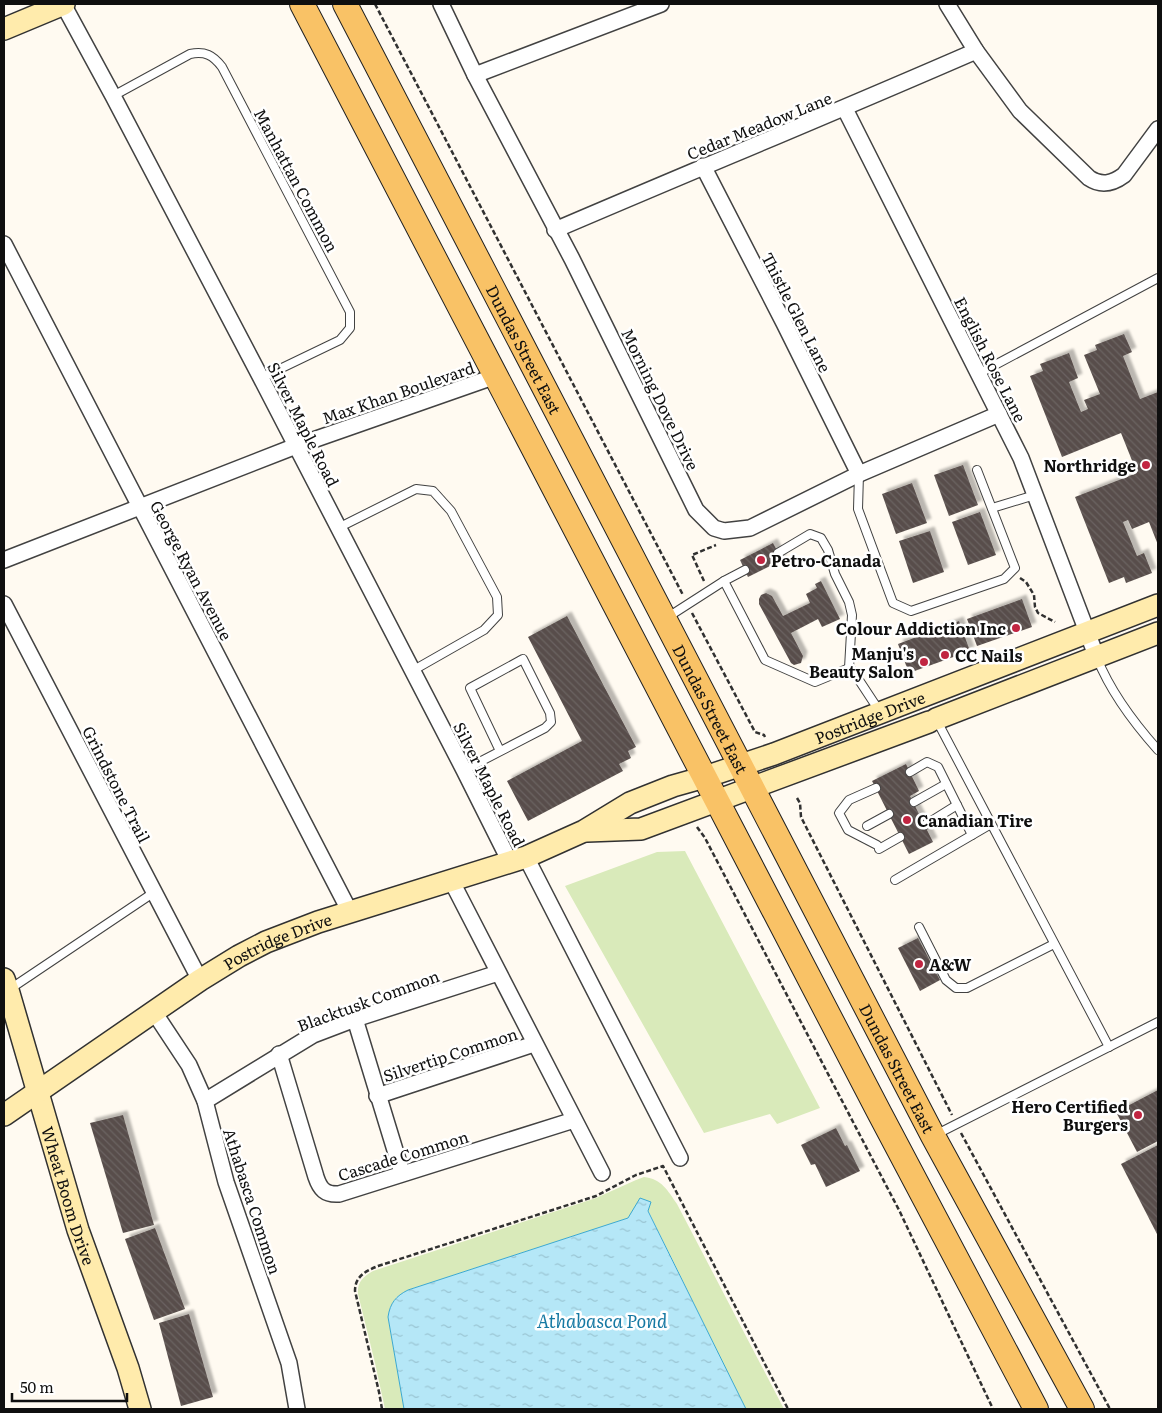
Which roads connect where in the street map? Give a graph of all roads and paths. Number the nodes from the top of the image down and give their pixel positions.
1 (63, 4) edge
2 (302, 4) edge
3 (345, 4) edge
4 (375, 4) edge
5 (441, 4) edge
6 (661, 4) edge
7 (947, 4) edge
8 (4, 28) edge
9 (976, 51) junction
10 (475, 75) junction
11 (113, 96) junction
12 (845, 109) junction
13 (1158, 129) edge
14 (703, 166) junction
15 (555, 230) junction
16 (4, 244) edge
17 (1158, 278) edge
18 (978, 374) junction
19 (496, 376) junction
20 (261, 378) junction
21 (999, 414) junction
22 (296, 446) junction
23 (978, 470) dead end
24 (859, 474) junction
25 (1035, 495) junction
26 (139, 507) junction
27 (992, 508) junction
28 (338, 528) junction
29 (724, 531) junction
30 (778, 553) dead end
31 (4, 560) edge
32 (745, 570) dead end
33 (1010, 573) junction
34 (724, 581) junction
35 (710, 591) junction
36 (4, 604) edge
37 (688, 604) junction
38 (1158, 605) edge
39 (664, 620) junction
40 (1055, 622) dead end
41 (1088, 632) junction
42 (1158, 634) edge
43 (1097, 658) junction
44 (848, 668) junction
45 (412, 671) junction
46 (880, 712) junction
47 (933, 720) junction
48 (768, 742) dead end
49 (1158, 750) edge
50 (500, 751) junction
51 (740, 765) junction
52 (464, 770) junction
53 (910, 772) dead end
54 (705, 777) junction
55 (946, 784) junction
56 (752, 788) junction
57 (876, 788) dead end
58 (797, 798) dead end
59 (717, 800) junction
60 (914, 802) dead end
61 (957, 806) junction
62 (889, 814) dead end
63 (991, 824) junction
64 (695, 825) dead end
65 (925, 825) dead end
66 (867, 826) dead end
67 (584, 832) junction
68 (972, 835) junction
69 (900, 837) dead end
70 (518, 860) junction
71 (451, 880) junction
72 (895, 880) dead end
73 (153, 893) junction
74 (350, 912) junction
75 (919, 927) dead end
76 (1054, 944) junction
77 (498, 973) junction
78 (200, 980) junction
79 (6, 984) edge
80 (154, 1012) junction
81 (355, 1020) junction
82 (1158, 1022) edge
83 (534, 1044) junction
84 (1109, 1047) junction
85 (279, 1054) junction
86 (38, 1091) junction
87 (377, 1096) junction
88 (204, 1101) junction
89 (4, 1115) edge
90 (574, 1120) junction
91 (956, 1124) junction
92 (933, 1136) junction
93 (680, 1158) dead end
94 (402, 1173) junction
95 (602, 1173) dead end
96 (140, 1409) edge
97 (298, 1409) edge
98 (382, 1409) edge
99 (788, 1409) edge
100 (993, 1409) edge
101 (1036, 1409) edge
102 (1082, 1409) edge
103 (1110, 1409) edge

1 - 8 street
1 - 11 street, Silver Maple Road
2 - 19 main road
3 - 39 main road, Dundas Street East
4 - 37 path
5 - 10 street, Morning Dove Drive
6 - 10 street
7 - 9 street
9 - 12 street, Cedar Meadow Lane
9 - 13 street
10 - 15 street, Morning Dove Drive
11 - 20 street, Silver Maple Road
11 - 20 lane, Manhattan Common
12 - 14 street, Cedar Meadow Lane
12 - 18 street, English Rose Lane
14 - 15 street, Cedar Meadow Lane
14 - 24 street, Thistle Glen Lane
15 - 29 street, Morning Dove Drive
16 - 26 street, George Ryan Avenue
17 - 18 lane
18 - 21 street, English Rose Lane
19 - 22 street, Max Khan Boulevard
19 - 54 main road
20 - 22 street, Silver Maple Road
21 - 24 street
21 - 25 street, English Rose Lane
22 - 26 street, Max Khan Boulevard
22 - 28 street, Silver Maple Road
23 - 27 lane
24 - 29 street
24 - 33 lane
25 - 27 lane
25 - 41 street, English Rose Lane
26 - 31 street, Max Khan Boulevard
26 - 74 street, George Ryan Avenue
27 - 33 lane
28 - 45 street, Silver Maple Road
28 - 45 lane
29 - 35 path
30 - 44 lane
32 - 34 lane
33 - 40 path
34 - 35 lane
34 - 44 lane
35 - 37 lane
36 - 73 street, Grindstone Trail
37 - 39 lane
37 - 48 path
38 - 41 street, Postridge Drive
39 - 51 main road, Dundas Street East
41 - 43 street, English Rose Lane
41 - 46 street, Postridge Drive
42 - 43 street, Postridge Drive
43 - 47 street, Postridge Drive
43 - 49 lane
44 - 46 lane
45 - 52 street, Silver Maple Road
46 - 51 street, Postridge Drive
47 - 56 street, Postridge Drive
47 - 63 lane
50 - 50 lane
50 - 52 lane
51 - 54 street, Postridge Drive
51 - 56 main road, Dundas Street East
52 - 70 street, Silver Maple Road
53 - 55 lane
54 - 59 main road
54 - 67 street, Postridge Drive
55 - 60 lane
55 - 61 lane
56 - 59 street, Postridge Drive
56 - 92 main road, Dundas Street East
57 - 69 lane
58 - 91 path
59 - 67 street, Postridge Drive
59 - 101 main road
61 - 65 lane
61 - 68 lane
62 - 66 lane
63 - 68 lane
63 - 76 lane
64 - 100 path
67 - 70 street, Postridge Drive
68 - 72 lane
70 - 71 street, Postridge Drive
70 - 93 street, Silver Maple Road
71 - 74 street, Postridge Drive
71 - 77 street
73 - 78 street, Grindstone Trail
73 - 79 lane
74 - 78 street, Postridge Drive
75 - 76 lane
76 - 84 lane
77 - 81 street, Blacktusk Common
77 - 83 street
78 - 80 street, Postridge Drive
79 - 86 street, Wheat Boom Drive
80 - 86 street, Postridge Drive
80 - 88 street, Athabasca Common
81 - 85 street, Blacktusk Common
81 - 87 street
82 - 84 lane
83 - 87 street, Silvertip Common
83 - 90 street
84 - 91 lane
85 - 88 street, Blacktusk Common
85 - 94 street, Cascade Common
86 - 89 street, Postridge Drive
86 - 96 street, Wheat Boom Drive
87 - 94 street
88 - 97 street, Athabasca Common
90 - 94 street, Cascade Common
90 - 95 street
91 - 92 lane
91 - 103 path
92 - 102 main road, Dundas Street East
98 - 99 path

